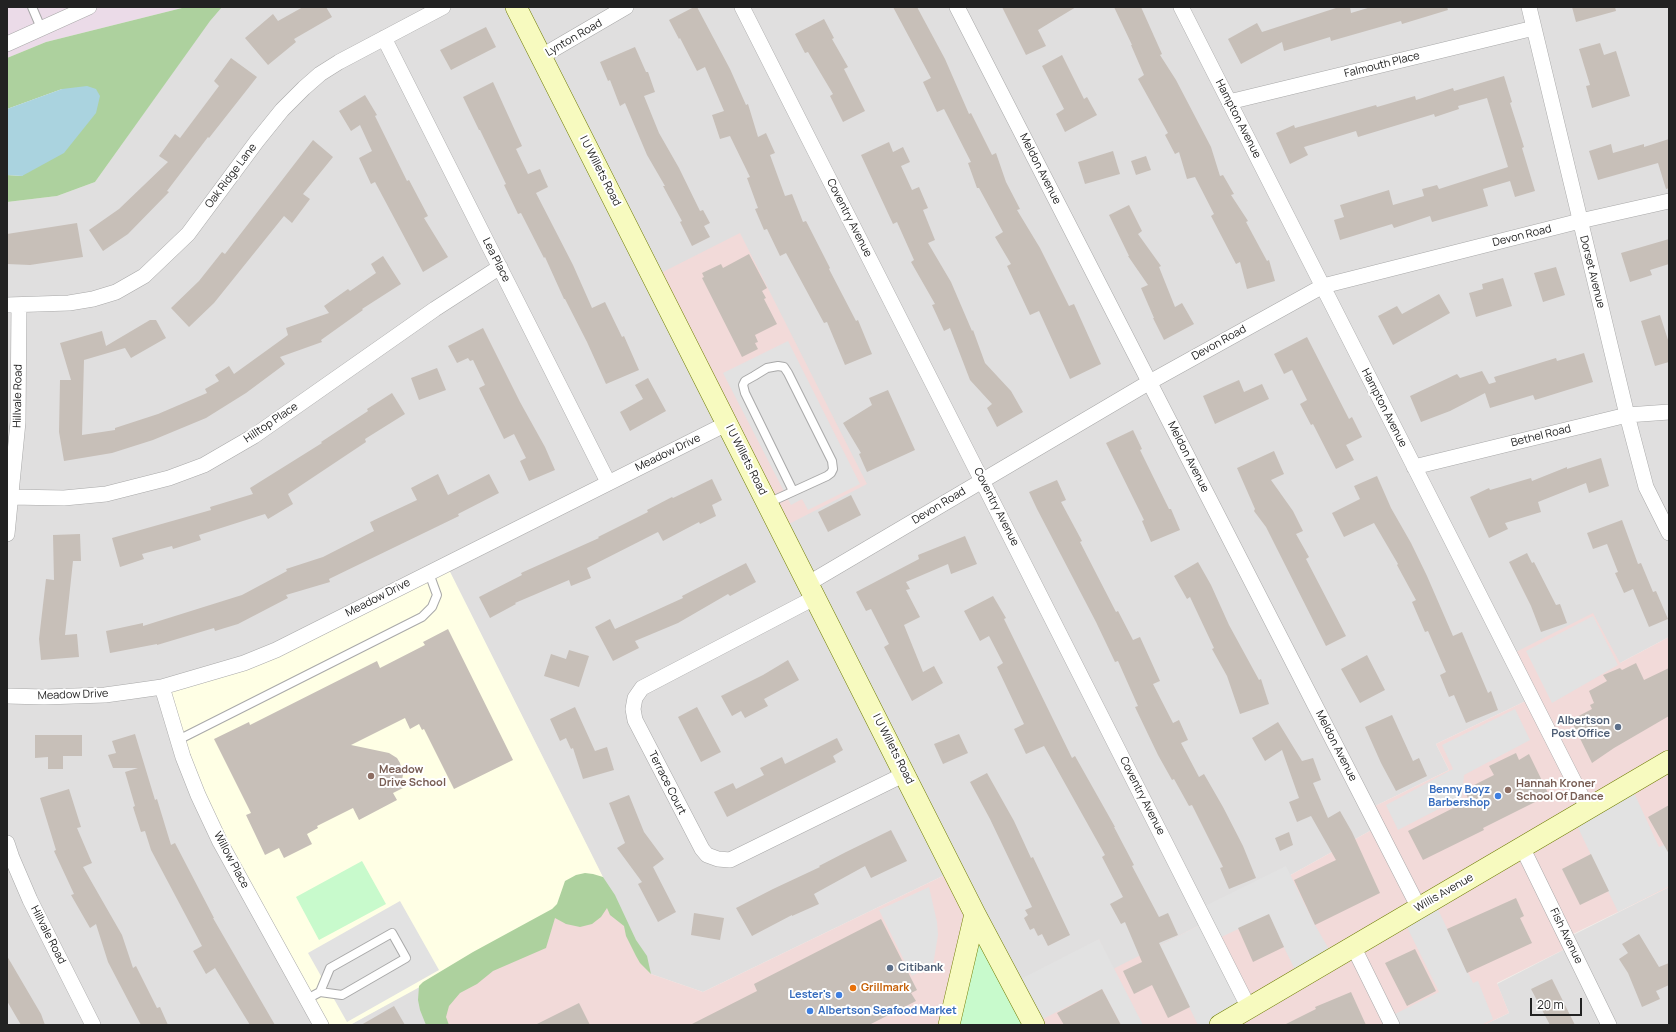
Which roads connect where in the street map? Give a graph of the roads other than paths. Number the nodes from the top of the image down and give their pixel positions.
1 (32, 7) edge
2 (89, 7) edge
3 (443, 7) edge
4 (516, 7) edge
5 (626, 7) edge
6 (742, 7) edge
7 (957, 7) edge
8 (1181, 7) edge
9 (1529, 7) edge
10 (41, 28) junction
11 (1534, 28) junction
12 (384, 38) junction
13 (7, 44) edge
14 (542, 56) junction
15 (1229, 102) junction
16 (1669, 201) edge
17 (1580, 221) junction
18 (500, 268) junction
19 (1322, 286) junction
20 (13, 305) edge
21 (1149, 382) junction
22 (1669, 412) edge
23 (1627, 415) junction
24 (728, 423) junction
25 (1414, 467) junction
26 (982, 481) junction
27 (608, 482) junction
28 (793, 491) junction
29 (11, 498) junction
30 (768, 503) junction
31 (1669, 533) edge
32 (7, 534) edge
33 (429, 573) junction
34 (812, 590) junction
35 (162, 687) junction
36 (7, 696) edge
37 (178, 740) junction
38 (1669, 761) edge
39 (905, 774) junction
40 (1588, 808) junction
41 (7, 842) edge
42 (1522, 847) junction
43 (1419, 908) junction
44 (975, 914) junction
45 (1353, 946) junction
46 (320, 992) junction
47 (307, 999) junction
48 (1249, 1008) junction
49 (93, 1025) edge
50 (321, 1025) edge
51 (949, 1025) edge
52 (1034, 1025) edge
53 (1220, 1025) edge
54 (1392, 1025) edge
55 (1610, 1025) edge

1 - 10 lane
2 - 10 street
3 - 12 street, Oak Ridge Lane
4 - 14 main road, I U Willets Road
5 - 14 street, Lynton Road
6 - 26 street, Coventry Avenue
7 - 21 street, Meldon Avenue
8 - 15 street, Hampton Avenue
9 - 11 street, Dorset Avenue
10 - 13 street
11 - 15 street, Falmouth Place
11 - 17 street, Dorset Avenue
12 - 18 street, Lea Place
12 - 20 street, Oak Ridge Lane
14 - 24 main road, I U Willets Road
15 - 19 street, Hampton Avenue
16 - 17 street, Devon Road
17 - 19 street, Devon Road
17 - 23 street, Dorset Avenue
18 - 27 street, Lea Place
18 - 29 street, Hilltop Place
19 - 21 street, Devon Road
19 - 25 street, Hampton Avenue
20 - 29 street, Hillvale Road
21 - 26 street, Devon Road
21 - 43 street, Meldon Avenue
22 - 23 street, Bethel Road
23 - 25 street, Bethel Road
23 - 31 street, Dorset Avenue
24 - 27 street, Meadow Drive
24 - 30 main road, I U Willets Road
25 - 40 street, Hampton Avenue
26 - 34 street, Devon Road
26 - 48 street, Coventry Avenue
27 - 33 street, Meadow Drive
28 - 28 lane
28 - 30 lane
29 - 32 street, Hillvale Road
30 - 34 main road, I U Willets Road
33 - 35 street, Meadow Drive
33 - 37 lane
34 - 39 main road, I U Willets Road
34 - 39 street, Terrace Court
35 - 36 street, Meadow Drive
35 - 37 street, Willow Place
37 - 47 street, Willow Place
38 - 40 main road, Willis Avenue
39 - 44 main road, I U Willets Road
40 - 42 main road, Willis Avenue
41 - 49 street, Hillvale Road
42 - 43 main road, Willis Avenue
42 - 55 street, Fish Avenue
43 - 45 main road, Willis Avenue
44 - 51 main road
44 - 52 main road, I U Willets Road
45 - 48 main road, Willis Avenue
45 - 54 street
46 - 46 lane
46 - 47 lane
47 - 50 street, Willow Place
48 - 53 main road, Willis Avenue

